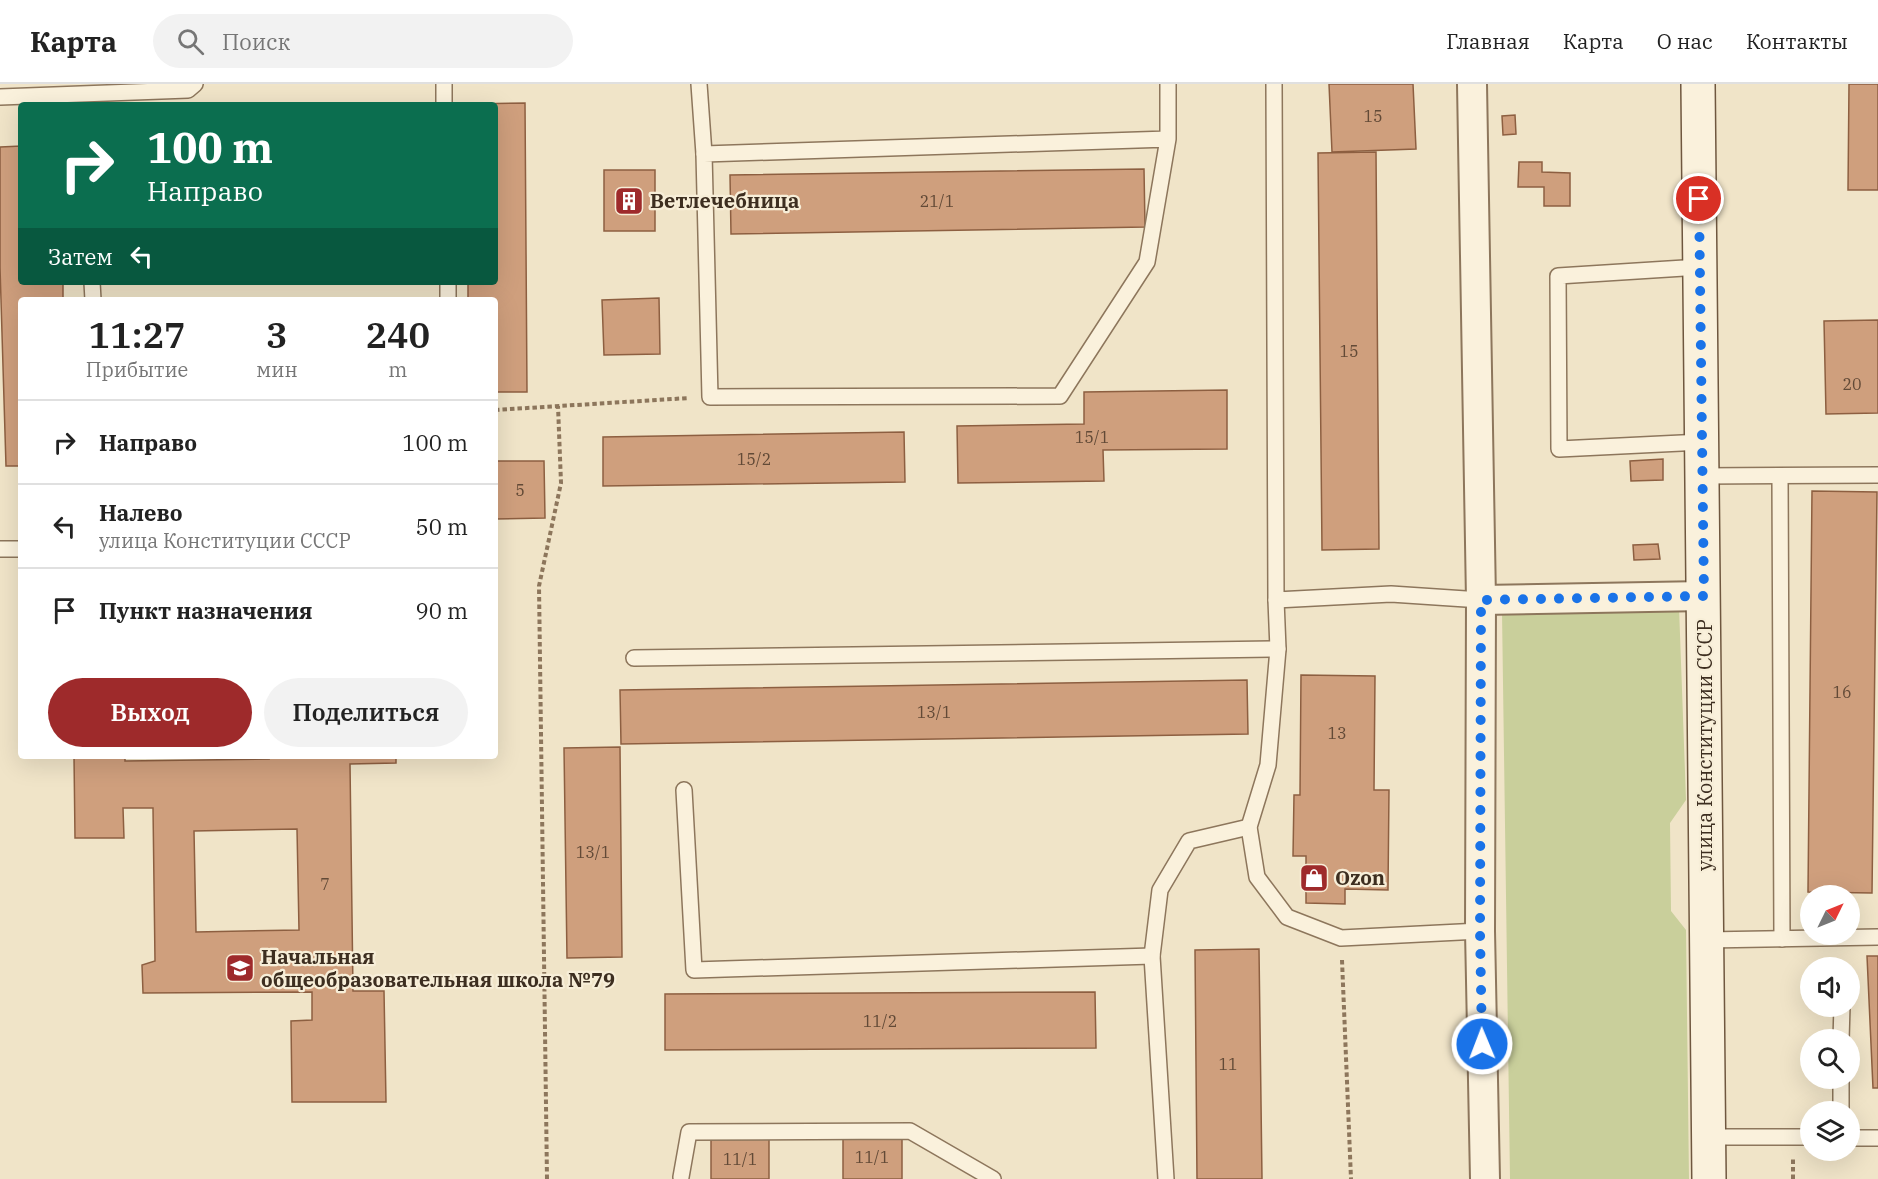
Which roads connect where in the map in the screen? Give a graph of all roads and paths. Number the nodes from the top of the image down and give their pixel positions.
1 (195, 84) edge
2 (444, 84) edge
3 (699, 84) edge
4 (1168, 84) edge
5 (1274, 84) edge
6 (1472, 84) edge
7 (1682, 84) edge
8 (1698, 84) edge
9 (0, 97) edge
10 (89, 100) edge
11 (444, 102) edge
12 (1698, 131) junction
13 (1168, 139) junction
14 (704, 154) junction
15 (1700, 267) junction
16 (711, 397) junction
17 (558, 406) junction
18 (498, 410) edge
19 (1702, 442) junction
20 (1878, 475) edge
21 (1702, 476) junction
22 (1780, 476) junction
23 (0, 549) edge
24 (18, 549) edge
25 (1704, 596) junction
26 (1276, 600) junction
27 (1481, 600) junction
28 (1278, 649) junction
29 (634, 658) dead end
30 (684, 790) dead end
31 (1249, 827) junction
32 (1480, 931) junction
33 (1878, 937) edge
34 (1341, 938) junction
35 (1782, 939) junction
36 (1706, 940) junction
37 (1152, 957) junction
38 (1708, 1137) junction
39 (1800, 1137) edge
40 (1860, 1138) edge
41 (1878, 1138) edge
42 (681, 1177) dead end
43 (547, 1179) edge
44 (993, 1179) edge
45 (1166, 1179) edge
46 (1351, 1179) edge
47 (1485, 1179) edge
48 (1709, 1179) edge

1 - 10 lane
2 - 11 lane
3 - 14 lane
4 - 13 lane
5 - 26 lane
6 - 27 street
7 - 12 street, улица Конституции СССР
8 - 12 street, улица Конституции СССР
9 - 10 lane
12 - 15 street, улица Конституции СССР
13 - 14 lane
13 - 16 lane
14 - 16 lane
15 - 19 street, улица Конституции СССР
15 - 19 lane
16 - 17 path
17 - 18 path
17 - 43 path
19 - 21 street, улица Конституции СССР
20 - 22 lane
21 - 22 lane
21 - 25 street, улица Конституции СССР
22 - 35 lane
23 - 24 lane
25 - 27 street
25 - 36 street, улица Конституции СССР
26 - 27 lane
26 - 28 lane
27 - 32 street
28 - 29 lane
28 - 31 lane
30 - 37 lane
31 - 34 lane
31 - 37 lane
32 - 34 lane
32 - 47 street
33 - 35 lane
34 - 46 path
35 - 36 lane
36 - 38 street, улица Конституции СССР
37 - 45 lane
38 - 39 lane
38 - 48 street, улица Конституции СССР
40 - 41 lane
42 - 44 lane

